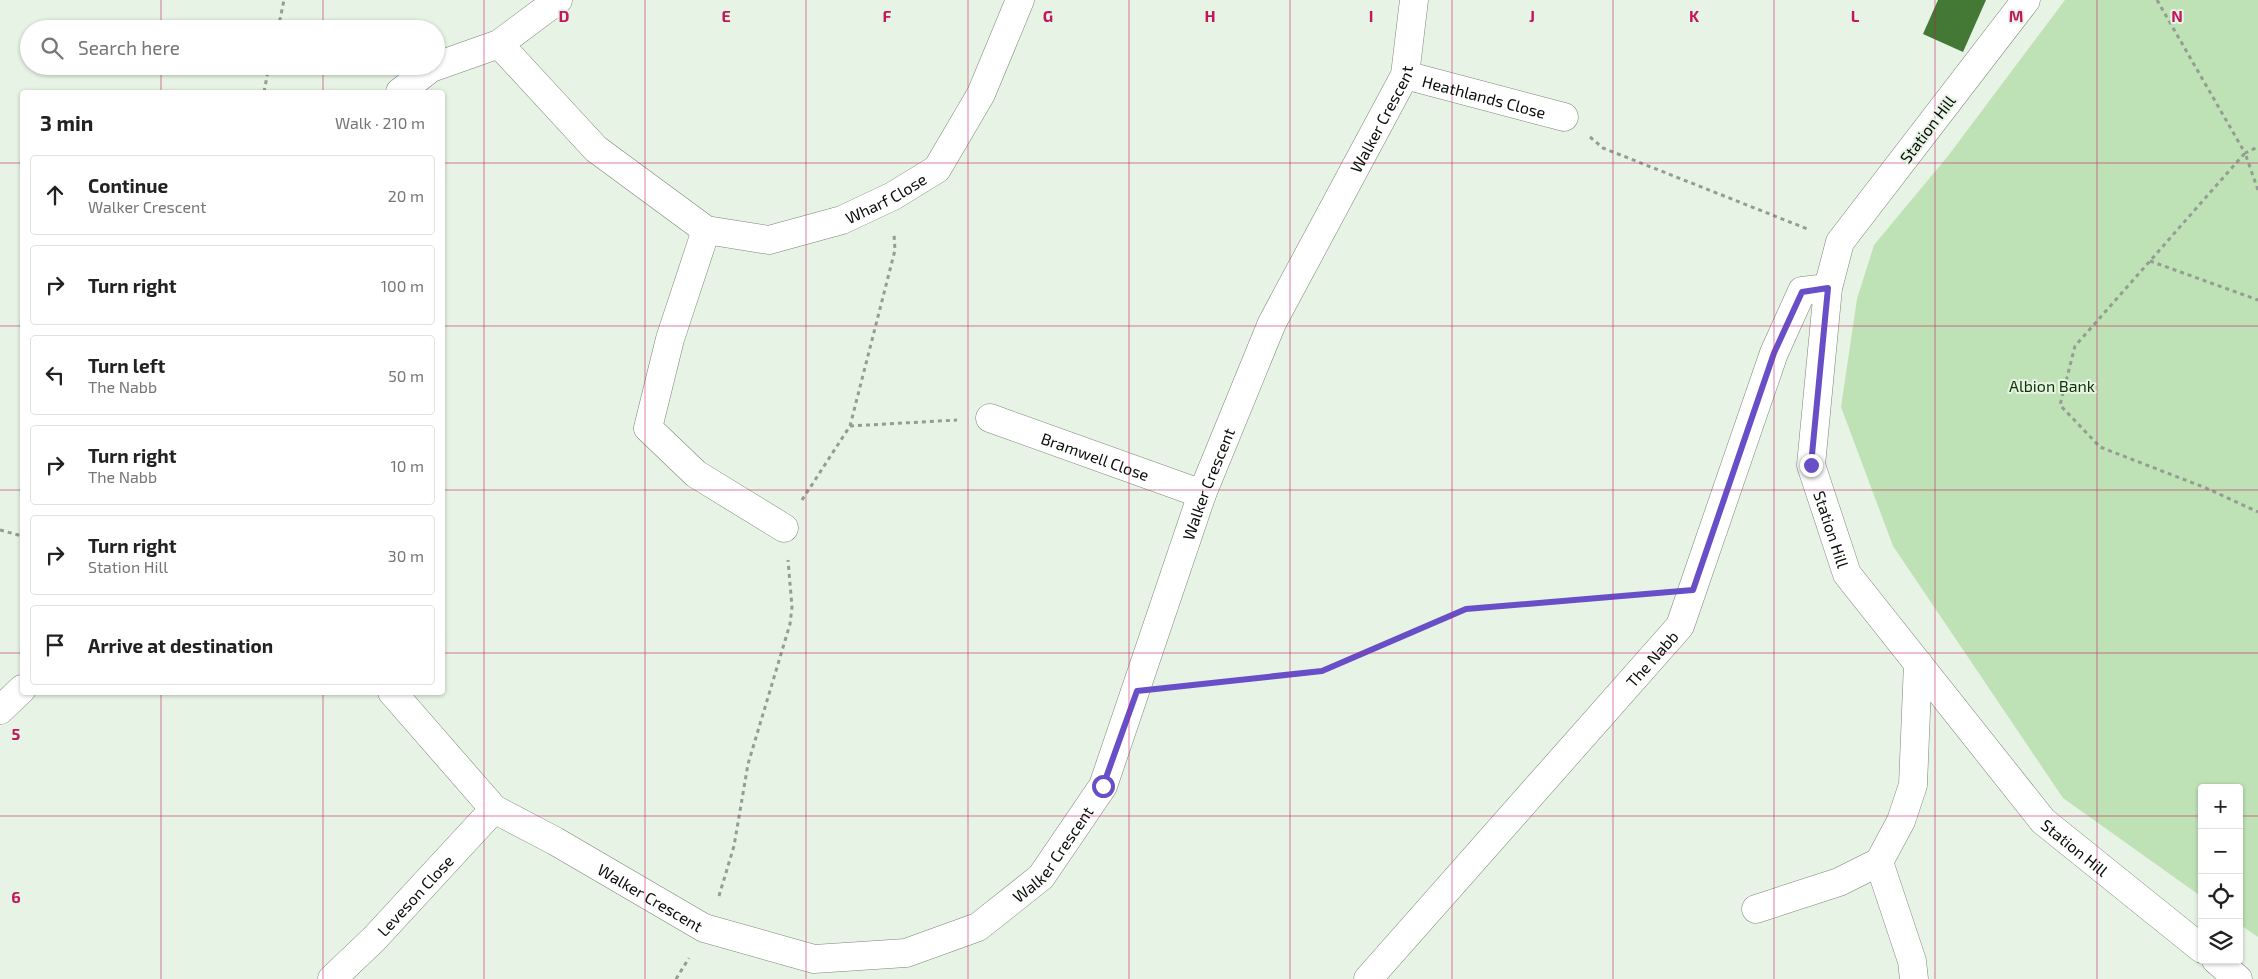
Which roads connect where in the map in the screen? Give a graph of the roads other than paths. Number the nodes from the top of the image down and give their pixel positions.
1 (558, 0) edge
2 (1020, 0) edge
3 (1414, 0) edge
4 (2026, 0) edge
5 (499, 44) junction
6 (445, 63) edge
7 (422, 75) edge
8 (1405, 75) junction
9 (403, 90) edge
10 (1564, 117) road end
11 (706, 230) junction
12 (1828, 288) junction
13 (990, 418) road end
14 (1202, 494) junction
15 (784, 528) road end
16 (1918, 663) junction
17 (20, 692) edge
18 (395, 695) edge
19 (0, 710) edge
20 (494, 809) junction
21 (1879, 862) junction
22 (1756, 910) dead end
23 (2198, 945) edge
24 (2221, 964) edge
25 (332, 979) edge
26 (1368, 979) edge
27 (1914, 979) edge
28 (2238, 979) edge

1 - 5 street
2 - 11 street, Wharf Close
3 - 8 street, Walker Crescent
4 - 12 street, Station Hill
5 - 6 street
5 - 11 street, Wharf Close
7 - 9 street
8 - 10 street, Heathlands Close
8 - 14 street, Walker Crescent
11 - 15 street
12 - 16 street, Station Hill
12 - 26 street, The Nabb
13 - 14 street, Bramwell Close
14 - 20 street, Walker Crescent
16 - 21 street
16 - 23 street, Station Hill
17 - 19 street
18 - 20 street, Walker Crescent
20 - 25 street, Leveson Close
21 - 22 street
21 - 27 street
24 - 28 street

